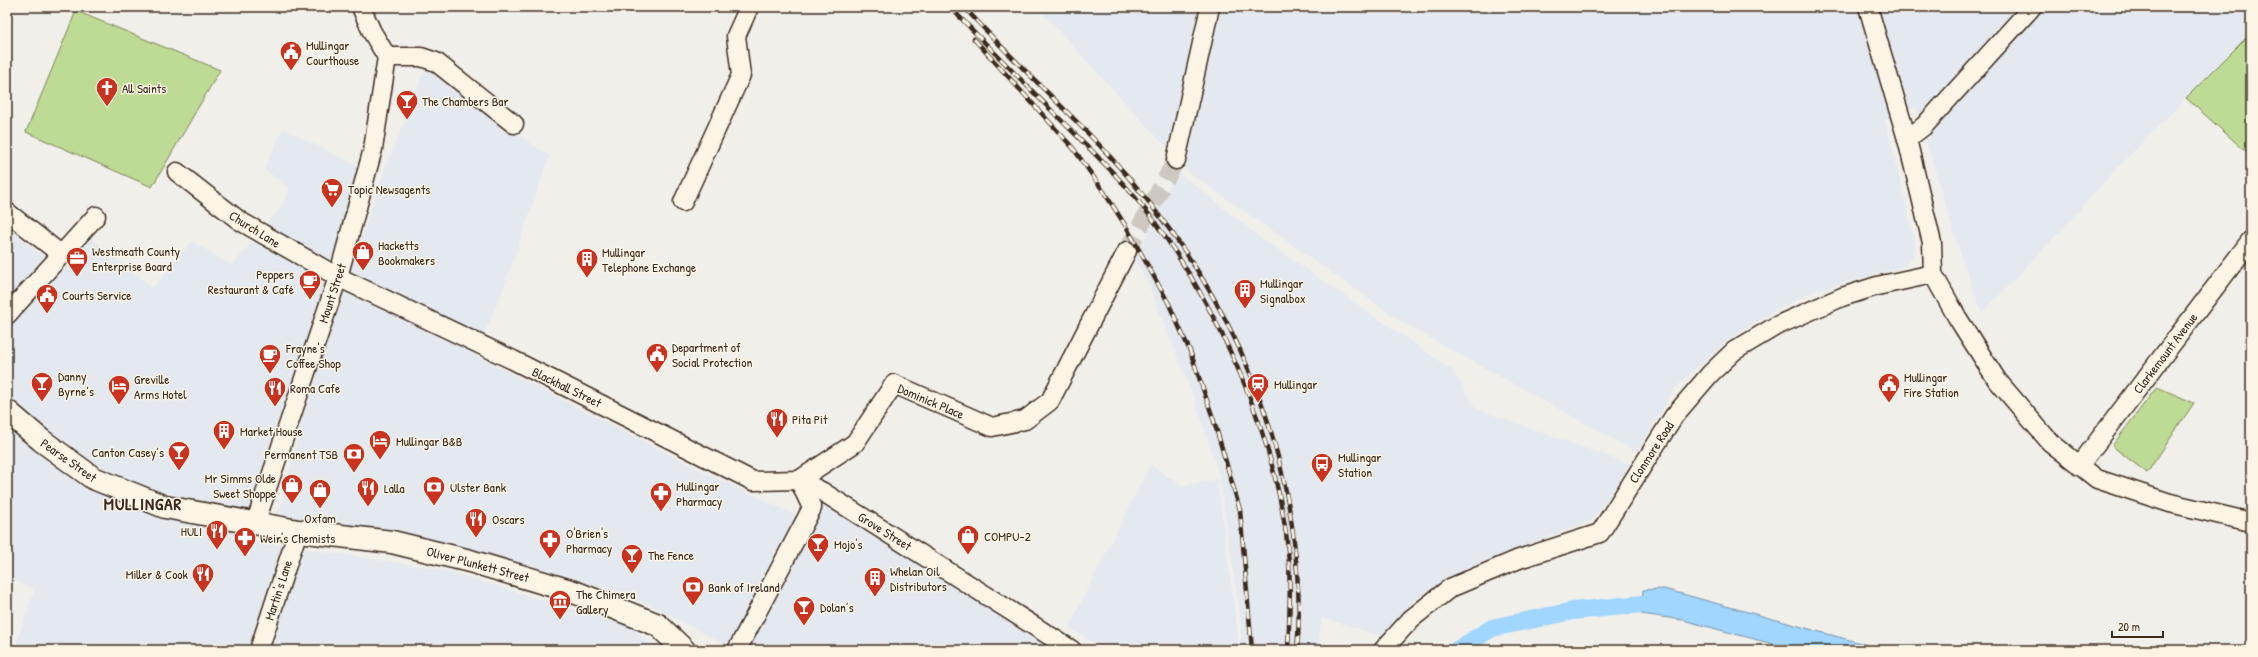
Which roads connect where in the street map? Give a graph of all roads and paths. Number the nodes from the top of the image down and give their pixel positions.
1 (361, 7) edge
2 (749, 7) edge
3 (1210, 7) edge
4 (1868, 7) edge
5 (2032, 7) edge
6 (387, 57) junction
7 (514, 124) dead end
8 (1907, 139) junction
9 (1176, 160) tunnel mouth
10 (177, 172) dead end
11 (683, 202) dead end
12 (7, 212) edge
13 (96, 216) dead end
14 (2251, 240) edge
15 (1127, 251) tunnel mouth
16 (62, 255) junction
17 (1933, 274) junction
18 (338, 277) junction
19 (7, 315) edge
20 (7, 411) edge
21 (2079, 466) junction
22 (799, 480) junction
23 (2251, 522) edge
24 (255, 524) junction
25 (298, 531) junction
26 (259, 650) edge
27 (684, 650) edge
28 (737, 650) edge
29 (1072, 650) edge
30 (1382, 650) edge

1 - 6 street
2 - 11 street
3 - 9 street
4 - 8 street
5 - 8 street
6 - 7 street
6 - 18 street, Mount Street
8 - 17 street
10 - 18 street, Church Lane
12 - 16 street
13 - 16 street
14 - 21 street, Clarkemount Avenue
15 - 22 street, Dominick Place
16 - 19 street
17 - 21 street
17 - 30 street, Clonmore Road
18 - 22 street, Blackhall Street
18 - 24 street, Mount Street
20 - 24 main road, Pearse Street
21 - 23 street
22 - 28 street
22 - 29 street, Grove Street
24 - 25 main road, Oliver Plunkett Street
25 - 26 street, Martin's Lane
25 - 27 main road, Oliver Plunkett Street

